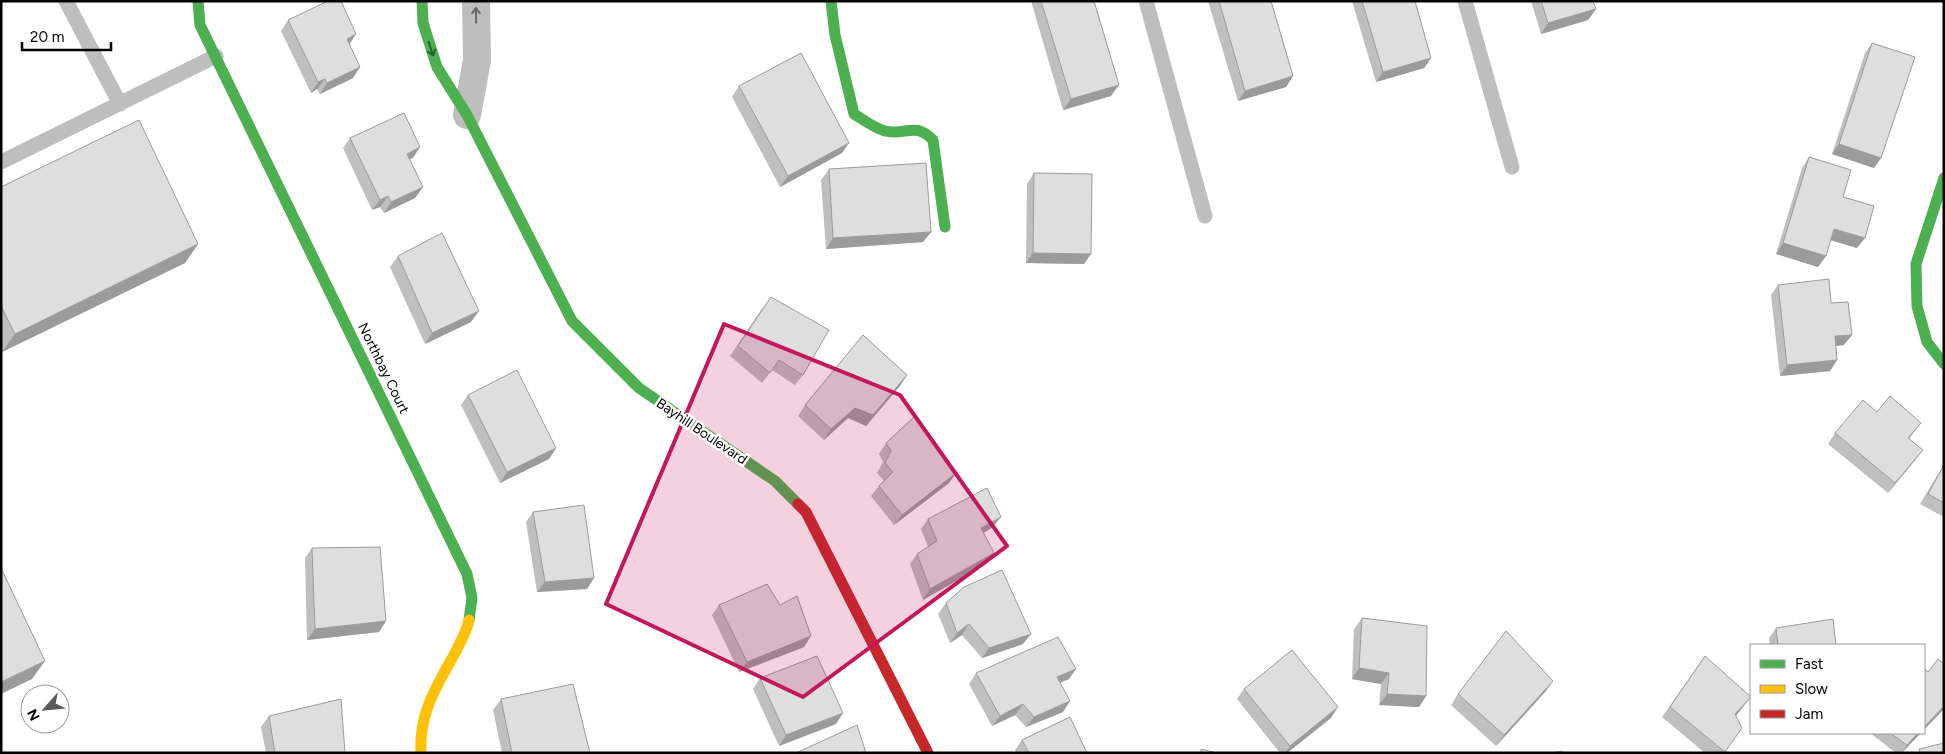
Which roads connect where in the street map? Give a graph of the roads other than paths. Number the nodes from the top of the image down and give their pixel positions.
1 (66, 1) edge
2 (198, 1) edge
3 (422, 1) edge
4 (476, 1) edge
5 (831, 1) edge
6 (1146, 1) edge
7 (1465, 1) edge
8 (216, 56) junction
9 (120, 104) junction
10 (467, 115) junction
11 (1, 162) edge
12 (1512, 167) dead end
13 (1944, 178) edge
14 (1205, 216) dead end
15 (945, 227) dead end
16 (1944, 364) edge
17 (421, 753) edge
18 (928, 753) edge

1 - 9 lane
2 - 8 street, Northbay Court
3 -> 10 street, Bayhill Boulevard
10 -> 4 street
5 - 15 street
6 - 14 lane
7 - 12 lane
8 - 9 lane
8 - 17 street, Northbay Court
9 - 11 lane
10 - 18 street, Bayhill Boulevard
13 - 16 street

